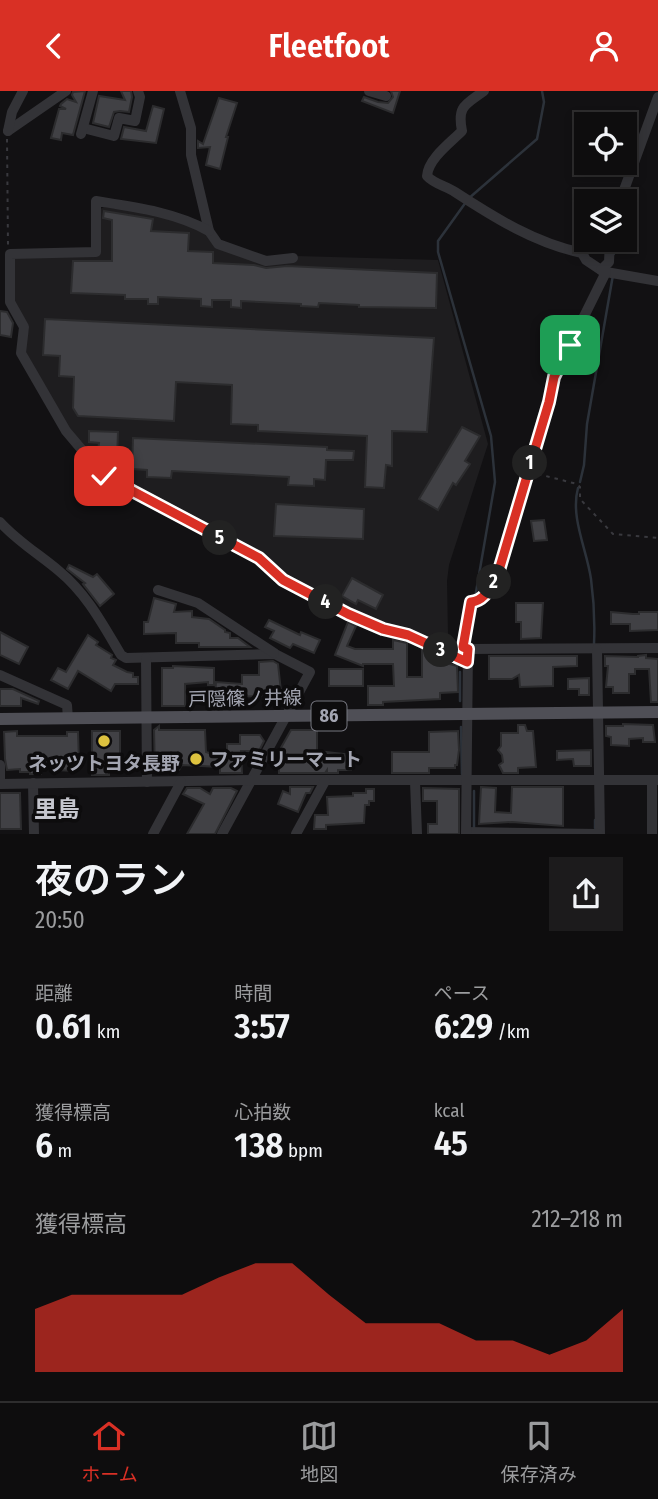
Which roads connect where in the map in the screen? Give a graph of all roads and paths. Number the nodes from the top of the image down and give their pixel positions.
1 (23, 91) edge
2 (66, 91) edge
3 (93, 91) edge
4 (138, 91) edge
5 (180, 91) edge
6 (369, 91) edge
7 (484, 91) edge
8 (386, 96) dead end
9 (658, 97) edge
10 (4, 128) edge
11 (624, 189) edge
12 (209, 231) junction
13 (609, 252) edge
14 (10, 254) junction
15 (293, 257) dead end
16 (603, 271) junction
17 (658, 281) edge
18 (5, 285) edge
19 (527, 472) junction
20 (0, 522) edge
21 (658, 538) edge
22 (158, 590) dead end
23 (658, 648) edge
24 (468, 649) junction
25 (597, 649) junction
26 (275, 654) junction
27 (146, 658) junction
28 (467, 662) junction
29 (0, 675) edge
30 (598, 712) junction
31 (658, 712) edge
32 (468, 713) junction
33 (287, 716) junction
34 (147, 718) junction
35 (0, 719) edge
36 (68, 719) junction
37 (0, 765) edge
38 (251, 779) junction
39 (467, 780) junction
40 (599, 780) junction
41 (655, 780) edge
42 (325, 781) junction
43 (415, 781) junction
44 (147, 782) junction
45 (181, 782) junction
46 (33, 783) junction
47 (0, 784) edge
48 (466, 833) edge
49 (34, 834) edge
50 (153, 834) edge
51 (222, 834) edge
52 (296, 834) edge
53 (416, 834) edge
54 (599, 834) edge
55 (655, 834) edge

1 - 10 street
2 - 10 street
3 - 4 street
5 - 12 street
6 - 8 street
7 - 16 street
9 - 11 street
10 - 14 path
12 - 14 street
12 - 15 street
13 - 16 street
14 - 18 street
16 - 17 street
16 - 19 street
18 - 28 street
19 - 21 path
19 - 24 street
20 - 27 street
22 - 26 street
23 - 25 street
24 - 25 street
24 - 28 street
25 - 30 street
26 - 27 street
26 - 33 street
27 - 34 street
28 - 32 street
29 - 36 street
30 - 31 main road, 戸隠篠ノ井線 / 86
30 - 32 main road, 戸隠篠ノ井線 / 86
30 - 40 street
32 - 33 main road, 戸隠篠ノ井線 / 86
32 - 39 street
33 - 34 main road, 戸隠篠ノ井線 / 86
33 - 38 street
34 - 36 main road, 戸隠篠ノ井線 / 86
34 - 44 street
35 - 36 main road, 戸隠篠ノ井線 / 86
37 - 47 street
38 - 42 street
38 - 45 street
38 - 51 street
39 - 40 street
39 - 43 street
39 - 48 street
40 - 41 street
40 - 54 street
41 - 55 street
42 - 43 street
42 - 52 street
43 - 53 street
44 - 45 street
44 - 46 street
45 - 50 street
46 - 47 street
46 - 49 street
48 - 54 street

